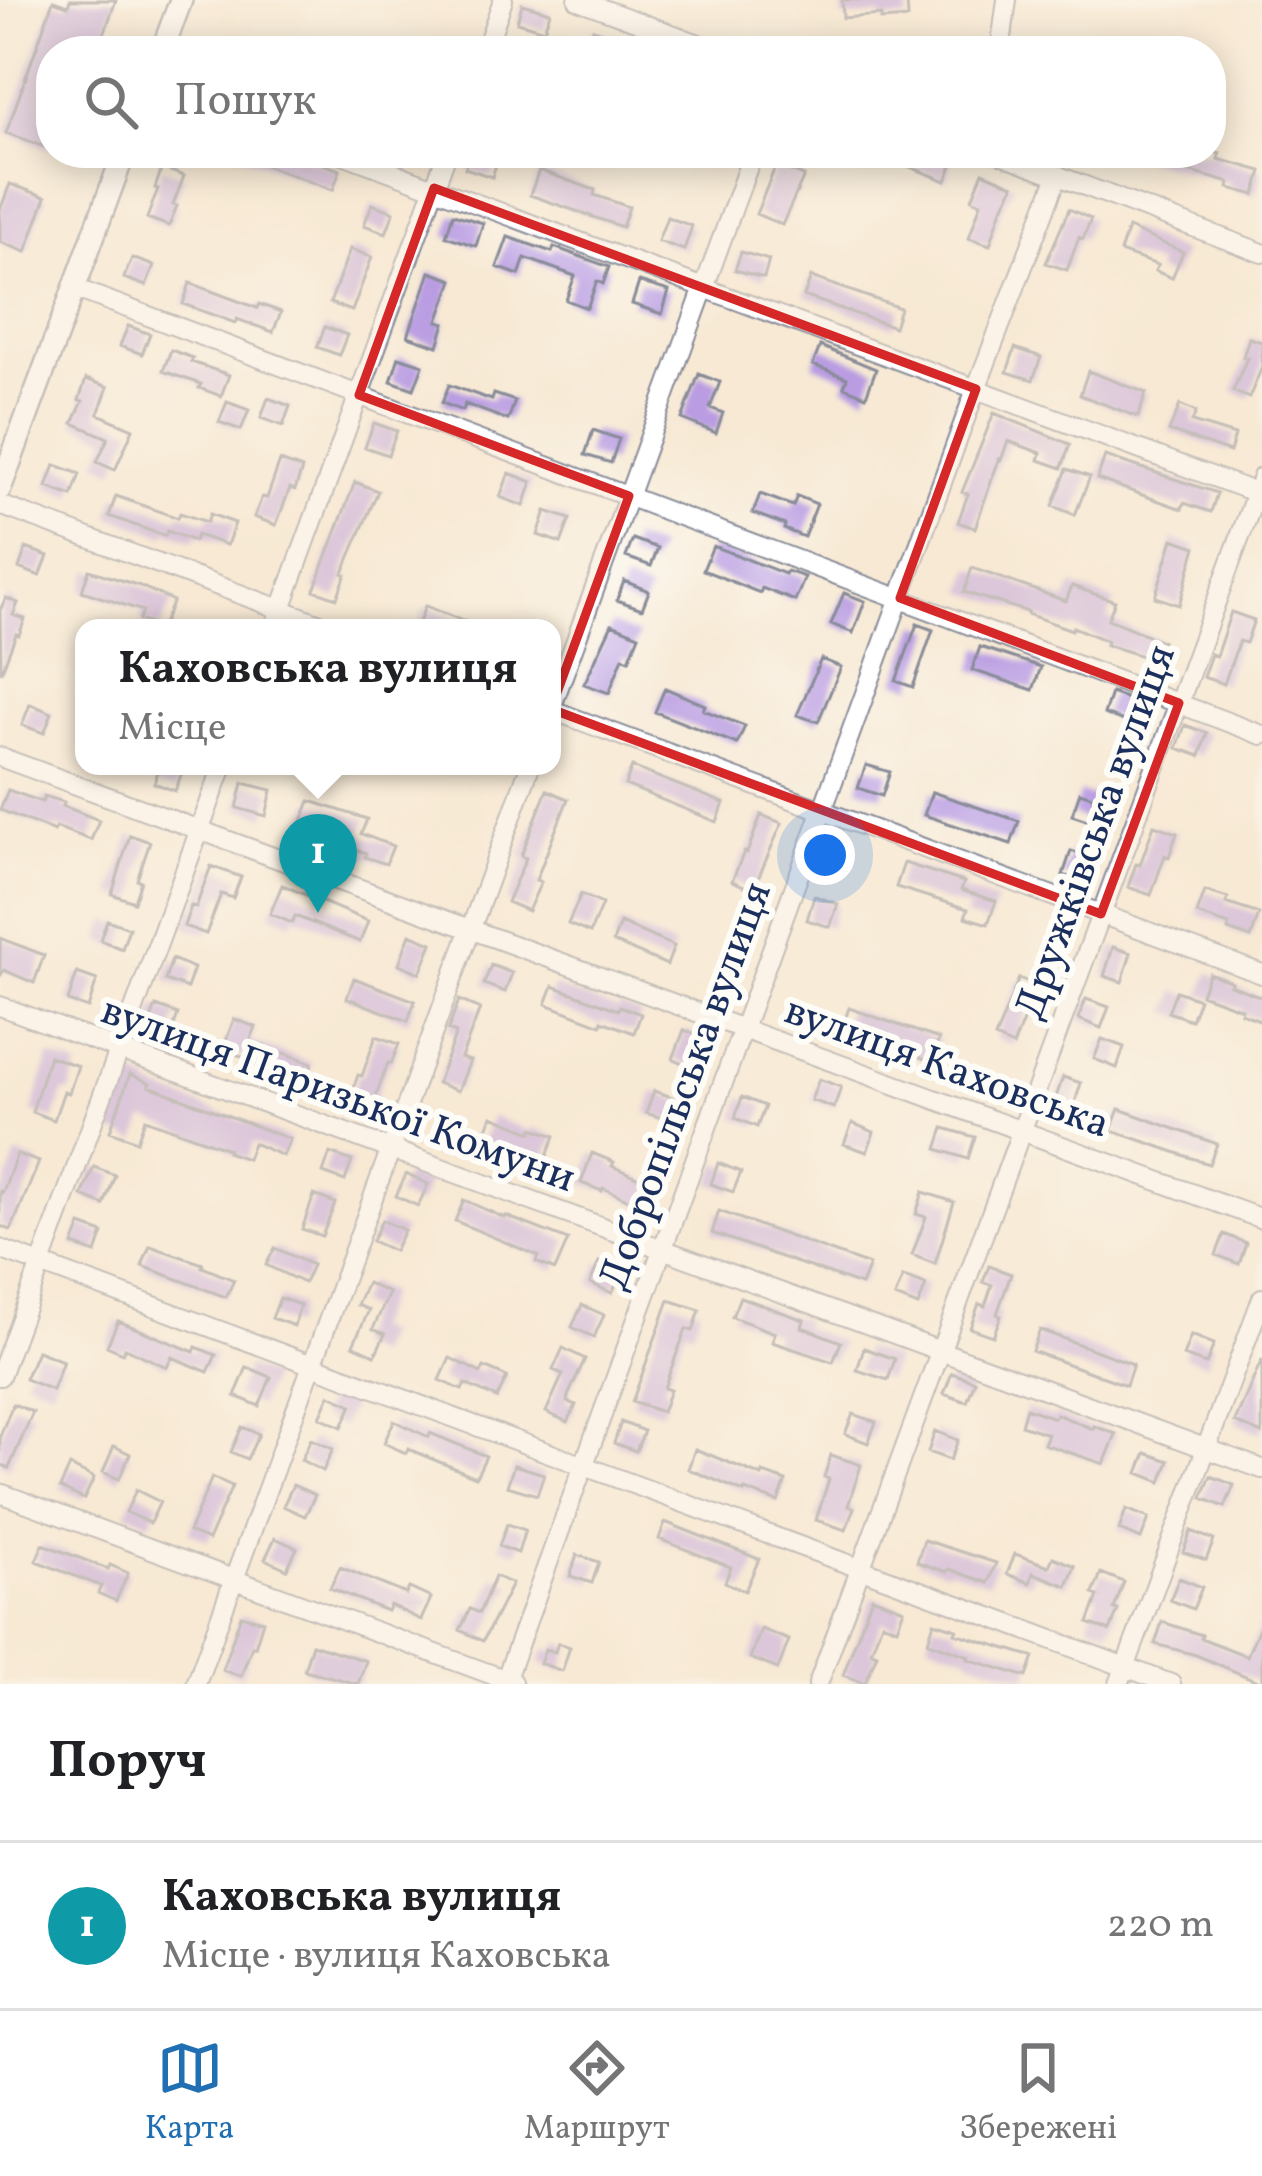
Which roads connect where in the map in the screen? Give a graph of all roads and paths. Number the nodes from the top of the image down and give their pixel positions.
1 (181, 0) edge
2 (503, 0) edge
3 (578, 0) edge
4 (1006, 0) edge
5 (168, 36) edge
6 (490, 36) edge
7 (677, 36) edge
8 (1002, 36) edge
9 (118, 168) edge
10 (380, 168) edge
11 (441, 168) edge
12 (748, 168) edge
13 (1039, 168) edge
14 (1058, 175) junction
15 (434, 188) junction
16 (1262, 253) edge
17 (74, 287) junction
18 (704, 288) junction
19 (976, 389) junction
20 (359, 394) junction
21 (1260, 488) edge
22 (0, 489) edge
23 (628, 496) junction
24 (0, 505) edge
25 (900, 598) junction
26 (277, 618) edge
27 (561, 683) edge
28 (1179, 703) junction
29 (561, 711) edge
30 (1262, 735) edge
31 (0, 757) edge
32 (220, 775) edge
33 (527, 775) edge
34 (822, 810) junction
35 (200, 830) junction
36 (1101, 914) junction
37 (471, 929) junction
38 (1262, 974) edge
39 (0, 1006) edge
40 (742, 1028) junction
41 (119, 1050) junction
42 (1021, 1131) junction
43 (391, 1150) junction
44 (1262, 1219) edge
45 (0, 1249) edge
46 (662, 1249) junction
47 (41, 1264) junction
48 (1262, 1298) edge
49 (940, 1351) junction
50 (312, 1365) junction
51 (0, 1376) edge
52 (1206, 1448) junction
53 (583, 1466) junction
54 (1262, 1469) edge
55 (0, 1493) edge
56 (860, 1568) junction
57 (234, 1580) junction
58 (1122, 1676) edge
59 (509, 1683) edge
60 (196, 1684) edge
61 (818, 1684) edge
62 (1171, 1684) edge

1 - 5 street
2 - 6 street
3 - 7 street
4 - 8 street
9 - 17 street
10 - 15 street
11 - 15 street
12 - 18 street
13 - 14 street
14 - 16 street
14 - 19 street, Добропільська вулиця
15 - 18 street
15 - 20 street
17 - 20 street
17 - 22 street
18 - 19 street
18 - 23 street
19 - 21 street
19 - 25 street, Добропільська вулиця
20 - 23 street
20 - 26 street
21 - 28 street, Дружківська вулиця
23 - 25 street
23 - 27 street
24 - 26 street
25 - 28 street
25 - 34 street, Добропільська вулиця
28 - 30 street
28 - 36 street, Дружківська вулиця
29 - 34 street
31 - 35 street, вулиця Каховська
32 - 35 street
33 - 37 street
34 - 36 street
34 - 40 street, Добропільська вулиця
35 - 37 street, вулиця Каховська
35 - 41 street
36 - 38 street
36 - 42 street, Дружківська вулиця
37 - 40 street, вулиця Каховська
37 - 43 street
39 - 41 street, вулиця Паризької Комуни
40 - 42 street, вулиця Каховська
40 - 46 street, Добропільська вулиця
41 - 43 street, вулиця Паризької Комуни
41 - 47 street
42 - 44 street, вулиця Каховська
42 - 49 street, Дружківська вулиця
43 - 46 street, вулиця Паризької Комуни
43 - 50 street
45 - 47 street
46 - 49 street, вулиця Паризької Комуни
46 - 53 street, Добропільська вулиця
47 - 50 street
47 - 51 street
48 - 52 street
49 - 52 street, вулиця Паризької Комуни
49 - 56 street, Дружківська вулиця
50 - 53 street
50 - 57 street
52 - 54 street, вулиця Паризької Комуни
52 - 58 street
53 - 56 street
53 - 59 street, Добропільська вулиця
55 - 57 street
56 - 58 street
56 - 61 street, Дружківська вулиця
57 - 59 street
57 - 60 street
58 - 62 street

